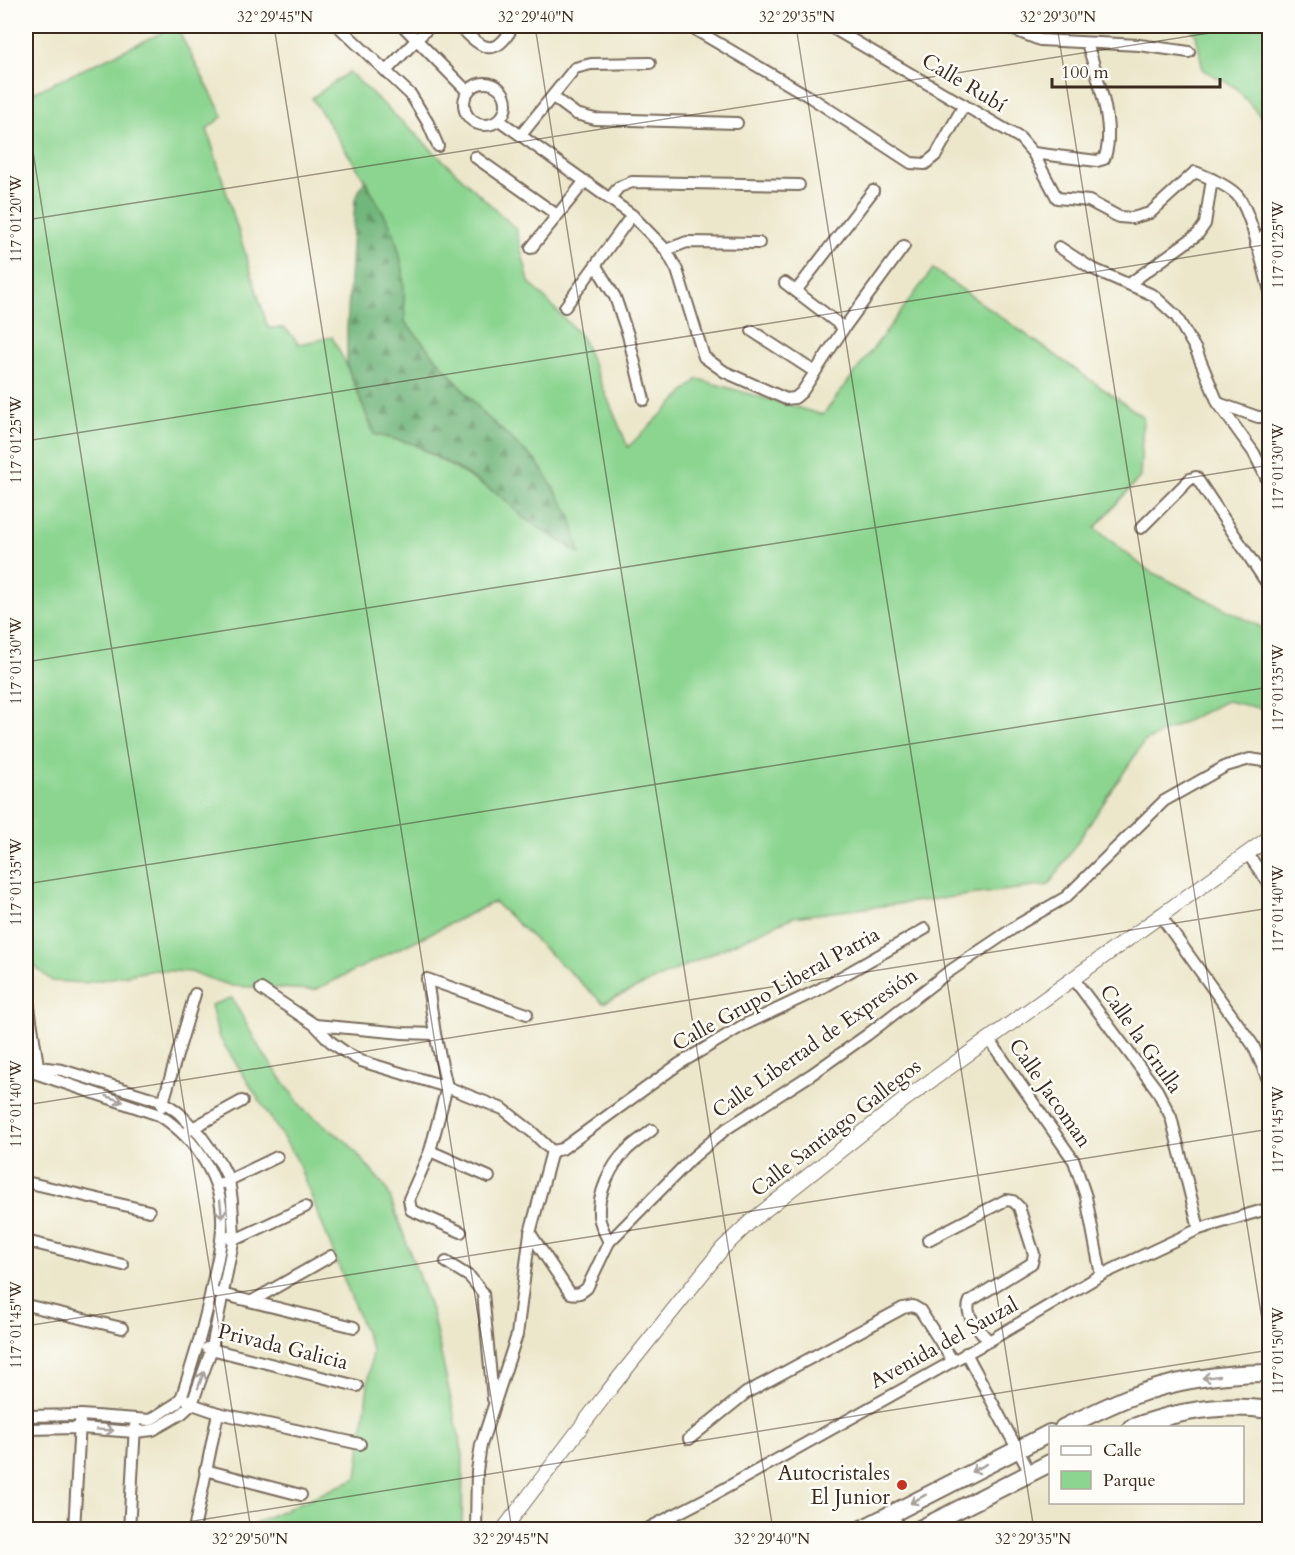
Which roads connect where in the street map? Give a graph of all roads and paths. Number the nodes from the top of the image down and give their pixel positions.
1 (338, 26) edge
2 (403, 26) edge
3 (430, 26) edge
4 (460, 26) edge
5 (513, 26) edge
6 (689, 26) edge
7 (828, 26) edge
8 (1004, 26) edge
9 (416, 39) junction
10 (1087, 43) junction
11 (1189, 52) dead end
12 (650, 63) dead end
13 (386, 71) junction
14 (468, 92) junction
15 (553, 97) junction
16 (964, 105) junction
17 (500, 120) junction
18 (737, 123) dead end
19 (521, 135) junction
20 (438, 146) dead end
21 (1033, 153) junction
22 (475, 157) dead end
23 (1212, 179) junction
24 (585, 181) junction
25 (799, 185) dead end
26 (873, 191) dead end
27 (610, 198) junction
28 (557, 215) junction
29 (633, 215) junction
30 (1269, 228) edge
31 (759, 243) dead end
32 (1256, 245) junction
33 (904, 246) dead end
34 (1059, 247) dead end
35 (531, 248) dead end
36 (666, 250) junction
37 (596, 266) junction
38 (785, 283) dead end
39 (1129, 284) junction
40 (796, 291) junction
41 (1269, 291) edge
42 (566, 307) dead end
43 (844, 327) junction
44 (752, 331) dead end
45 (815, 372) junction
46 (644, 400) dead end
47 (1218, 403) junction
48 (1269, 417) edge
49 (1269, 485) edge
50 (1141, 528) dead end
51 (1269, 588) edge
52 (1269, 762) edge
53 (1269, 837) edge
54 (1247, 852) junction
55 (1269, 885) edge
56 (1160, 915) junction
57 (925, 929) dead end
58 (1073, 978) junction
59 (26, 988) edge
60 (261, 989) dead end
61 (195, 994) dead end
62 (527, 1014) dead end
63 (315, 1025) junction
64 (435, 1034) junction
65 (989, 1039) junction
66 (33, 1071) edge
67 (1269, 1084) edge
68 (447, 1087) junction
69 (242, 1101) dead end
70 (164, 1102) junction
71 (159, 1115) junction
72 (188, 1130) junction
73 (652, 1130) dead end
74 (430, 1151) junction
75 (552, 1151) junction
76 (277, 1157) dead end
77 (489, 1177) dead end
78 (229, 1180) junction
79 (26, 1182) edge
80 (217, 1186) junction
81 (305, 1208) dead end
82 (1269, 1208) edge
83 (149, 1211) dead end
84 (1199, 1229) junction
85 (461, 1232) dead end
86 (530, 1233) junction
87 (222, 1237) junction
88 (234, 1237) junction
89 (928, 1240) dead end
90 (26, 1241) edge
91 (609, 1242) junction
92 (331, 1256) dead end
93 (446, 1262) dead end
94 (123, 1265) dead end
95 (1101, 1275) junction
96 (211, 1293) junction
97 (223, 1294) junction
98 (252, 1301) junction
99 (26, 1305) edge
100 (354, 1327) dead end
101 (122, 1328) dead end
102 (989, 1341) junction
103 (198, 1347) junction
104 (212, 1348) junction
105 (966, 1353) junction
106 (952, 1360) junction
107 (1269, 1373) edge
108 (357, 1386) dead end
109 (182, 1396) junction
110 (494, 1402) junction
111 (192, 1404) junction
112 (1269, 1410) edge
113 (218, 1413) junction
114 (81, 1415) junction
115 (26, 1416) edge
116 (135, 1426) junction
117 (1067, 1426) edge
118 (1136, 1426) edge
119 (80, 1428) junction
120 (26, 1429) edge
121 (1049, 1433) edge
122 (689, 1439) dead end
123 (360, 1444) dead end
124 (1017, 1449) junction
125 (1049, 1464) edge
126 (206, 1470) junction
127 (1030, 1473) junction
128 (301, 1496) dead end
129 (892, 1513) junction
130 (671, 1516) junction
131 (74, 1530) edge
132 (129, 1530) edge
133 (194, 1530) edge
134 (476, 1530) edge
135 (503, 1530) edge
136 (645, 1530) edge
137 (678, 1530) edge
138 (860, 1530) edge
139 (900, 1530) edge
140 (918, 1530) edge

1 - 13 street
2 - 9 street
3 - 9 street
4 - 5 street
6 - 16 street
7 - 16 street, Calle Rubí
8 - 10 street
9 - 13 street
9 - 14 street
10 - 11 street
10 - 21 street
12 - 15 street
13 - 20 street
14 - 17 street
14 - 17 street
15 - 18 street
15 - 19 street
16 - 21 street, Calle Rubí
17 - 19 street
19 - 24 street
21 - 23 street, Calle Rubí
22 - 28 street
23 - 32 street
23 - 39 street
24 - 27 street
24 - 28 street
25 - 27 street
26 - 40 street
27 - 29 street
28 - 35 street
29 - 36 street
29 - 37 street
30 - 32 street
31 - 36 street
32 - 41 street
33 - 43 street
34 - 39 street
36 - 45 street
37 - 42 street
37 - 46 street
38 - 40 street
39 - 47 street
40 - 43 street
43 - 45 street
44 - 45 street
47 - 48 street
47 - 49 street
50 - 51 street
52 - 91 street, Calle Libertad de Expresión
53 - 54 street, Calle Santiago Gallegos
54 - 55 street
54 - 56 street, Calle Santiago Gallegos
56 - 58 street, Calle Santiago Gallegos
56 - 67 street
57 - 75 street, Calle Grupo Liberal Patria
58 - 65 street, Calle Santiago Gallegos
58 - 84 street, Calle la Grulla
59 - 66 street
60 - 63 street
61 - 70 street
62 - 64 street
63 - 64 street
63 - 68 street
64 - 68 street
65 - 95 street, Calle Jacoman
65 - 135 street, Calle Santiago Gallegos
66 - 70 street
66 -> 71 street
68 - 74 street
68 - 75 street
69 - 72 street
70 - 71 street
70 - 72 street
71 - 72 street
72 - 78 street
72 - 80 street
73 - 91 street
74 - 77 street
74 - 85 street
75 - 86 street
76 - 78 street
78 - 80 street
78 - 88 street
79 - 83 street
80 -> 87 street
81 - 88 street
82 - 84 street, Avenida del Sauzal
84 - 95 street, Avenida del Sauzal
86 - 91 street, Calle Libertad de Expresión
86 - 110 street
87 - 88 street
87 - 96 street
88 - 97 street
89 - 102 street
90 - 94 street
92 - 98 street
93 - 110 street
95 - 102 street, Avenida del Sauzal
96 - 97 street
96 - 103 street
97 - 98 street
97 - 104 street
98 - 100 street
99 - 101 street
102 - 105 street, Avenida del Sauzal
103 - 104 street, Privada Galicia
103 - 109 street
104 - 108 street, Privada Galicia
111 -> 104 street
105 - 106 street, Avenida del Sauzal
105 - 124 street
106 - 122 street
106 - 130 street, Avenida del Sauzal
107 -> 117 main road
109 - 111 street
109 - 116 street
110 - 134 street
111 - 113 street
111 - 116 street
112 - 118 main road
113 - 123 street
113 - 126 street
114 - 115 street
114 - 116 street
114 - 119 street
119 -> 116 street
116 - 132 street
119 - 120 street
119 - 131 street
121 - 124 main road
124 - 127 street
124 -> 129 main road
125 - 127 main road
126 - 128 street
126 - 133 street
127 - 140 main road
129 - 138 main road
129 - 139 street
130 - 136 street, Avenida del Sauzal
130 - 137 street

